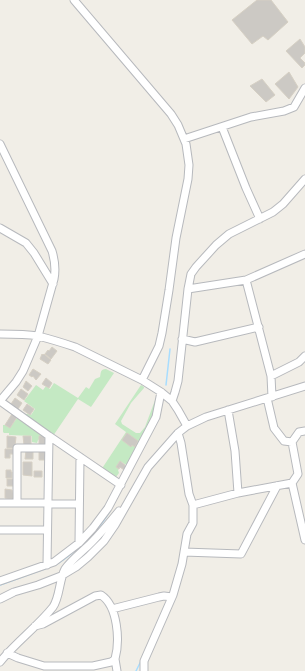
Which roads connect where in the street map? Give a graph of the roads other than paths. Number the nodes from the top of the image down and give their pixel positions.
1 (74, 0) edge
2 (305, 88) edge
3 (222, 126) junction
4 (184, 139) junction
5 (0, 144) edge
6 (305, 180) edge
7 (260, 219) junction
8 (0, 228) edge
9 (305, 254) edge
10 (246, 280) junction
11 (53, 284) junction
12 (188, 290) junction
13 (259, 328) junction
14 (0, 334) edge
15 (38, 336) junction
16 (182, 340) junction
17 (305, 356) edge
18 (271, 376) junction
19 (142, 380) junction
20 (305, 386) edge
21 (161, 392) junction
22 (269, 398) junction
23 (0, 401) edge
24 (172, 401) junction
25 (228, 410) junction
26 (187, 426) junction
27 (305, 431) edge
28 (178, 433) junction
29 (49, 436) junction
30 (292, 442) junction
31 (48, 448) junction
32 (80, 457) junction
33 (292, 483) junction
34 (121, 485) junction
35 (277, 486) junction
36 (238, 493) junction
37 (0, 503) edge
38 (17, 503) junction
39 (47, 503) junction
40 (79, 504) junction
41 (193, 505) junction
42 (0, 530) edge
43 (47, 530) junction
44 (305, 540) edge
45 (79, 543) junction
46 (184, 552) junction
47 (47, 565) junction
48 (63, 575) junction
49 (0, 581) edge
50 (14, 592) junction
51 (0, 594) edge
52 (172, 597) junction
53 (0, 599) edge
54 (112, 609) junction
55 (35, 626) junction
56 (8, 653) junction
57 (115, 659) junction
58 (144, 661) junction
59 (0, 662) edge
60 (117, 671) edge
61 (139, 671) edge
62 (144, 671) edge

1 - 4 street
2 - 3 street
3 - 4 street
3 - 7 street
4 - 19 street
5 - 11 street
6 - 7 street
7 - 12 street
8 - 11 street
9 - 10 street
10 - 12 street
10 - 13 street
11 - 15 street
12 - 16 street
13 - 16 street
13 - 18 street
14 - 15 street
15 - 19 street
15 - 23 street
16 - 24 street
17 - 18 street
18 - 22 street
19 - 21 street
20 - 22 street
21 - 24 street
21 - 34 street
22 - 25 street
22 - 30 street
23 - 29 street
24 - 26 street
25 - 26 street
25 - 36 street
26 - 28 street
27 - 30 street
28 - 41 street
28 - 48 street
29 - 31 street
29 - 32 street
30 - 33 street
31 - 38 street
31 - 39 street
32 - 34 street
32 - 40 street
33 - 35 street
33 - 44 street
34 - 45 street
35 - 36 street
35 - 46 street
36 - 41 street
37 - 38 street
38 - 39 street
39 - 40 street
39 - 43 street
40 - 45 street
41 - 46 street
42 - 43 street
43 - 47 street
45 - 47 street
46 - 52 street
47 - 49 street
48 - 50 street
48 - 55 street
50 - 51 street
50 - 53 street
52 - 54 street
52 - 58 street
54 - 55 street
54 - 57 street
55 - 56 street
56 - 57 street
56 - 59 street
57 - 60 street
58 - 61 street
58 - 62 street

